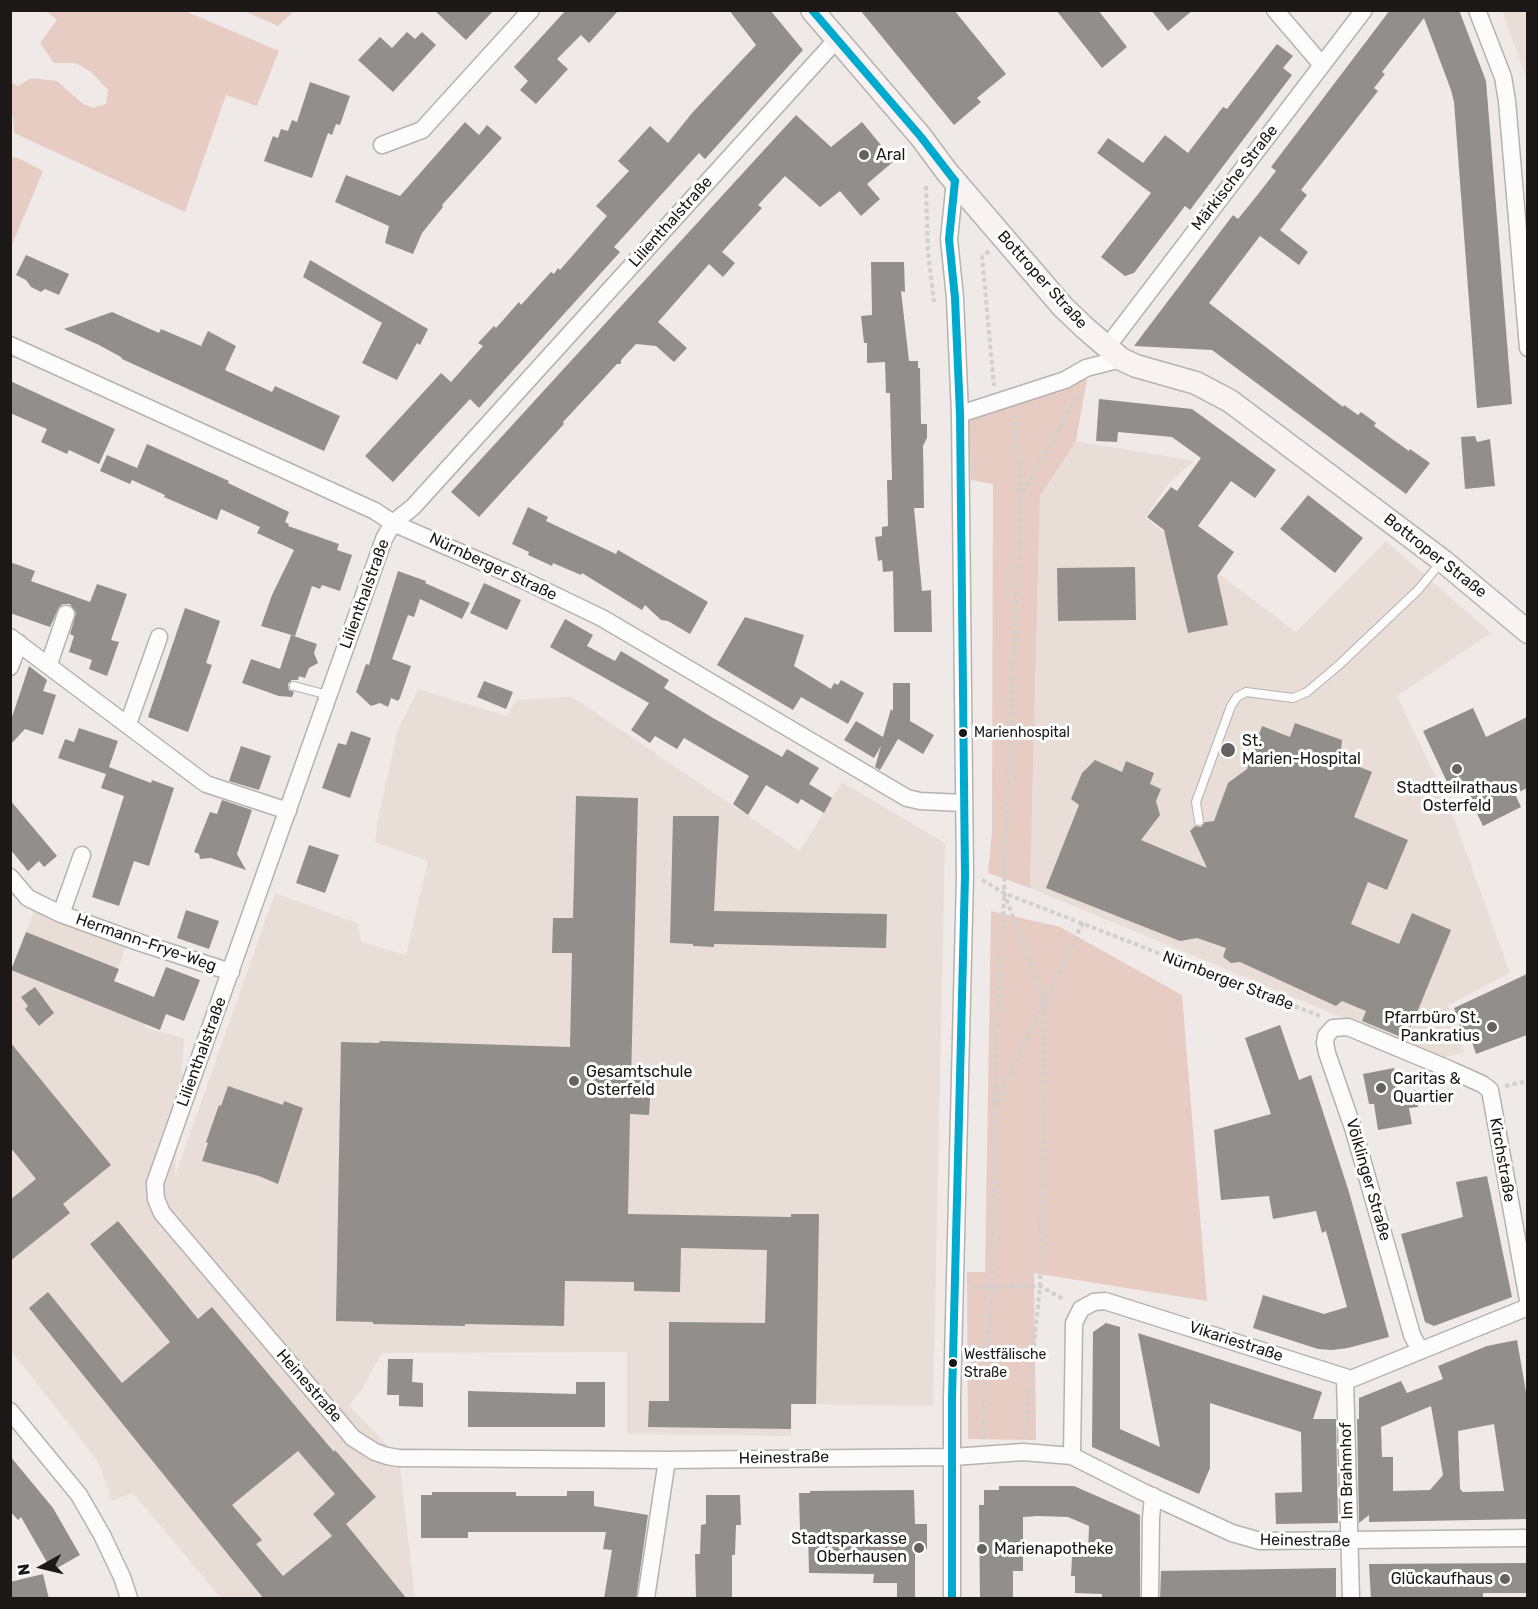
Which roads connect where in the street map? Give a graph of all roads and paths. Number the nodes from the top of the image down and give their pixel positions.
1 (531, 10) edge
2 (812, 10) edge
3 (1275, 10) edge
4 (1364, 10) edge
5 (1477, 10) edge
6 (837, 39) junction
7 (1322, 65) junction
8 (382, 145) dead end
9 (955, 182) junction
10 (1004, 238) junction
11 (10, 345) edge
12 (1527, 348) edge
13 (1114, 353) junction
14 (1071, 393) dead end
15 (996, 403) junction
16 (1026, 410) dead end
17 (960, 414) junction
18 (1015, 414) junction
19 (1021, 496) junction
20 (393, 523) junction
21 (1443, 561) junction
22 (66, 614) dead end
23 (1526, 626) edge
24 (159, 637) dead end
25 (15, 640) edge
26 (49, 664) junction
27 (10, 667) edge
28 (294, 686) dead end
29 (328, 695) junction
30 (128, 724) junction
31 (963, 803) junction
32 (288, 811) junction
33 (1199, 821) dead end
34 (82, 855) dead end
35 (965, 876) junction
36 (10, 877) edge
37 (1004, 893) junction
38 (61, 914) junction
39 (1083, 922) junction
40 (231, 972) junction
41 (1045, 1002) junction
42 (1348, 1028) junction
43 (993, 1107) junction
44 (155, 1183) joint
45 (1040, 1286) junction
46 (992, 1287) junction
47 (954, 1288) junction
48 (1527, 1300) edge
49 (1527, 1307) edge
50 (1081, 1309) junction
51 (1420, 1350) junction
52 (1345, 1379) junction
53 (10, 1411) edge
54 (1023, 1452) junction
55 (982, 1455) junction
56 (1072, 1456) junction
57 (953, 1457) junction
58 (667, 1460) junction
59 (1153, 1496) junction
60 (1527, 1538) edge
61 (1348, 1542) junction
62 (129, 1599) edge
63 (646, 1599) edge
64 (952, 1599) edge
65 (1150, 1599) edge
66 (1351, 1599) edge

1 - 8 street
2 - 6 main road, Bottroper Straße
3 - 7 street
4 - 7 street, Märkische Straße
5 - 12 street
6 - 9 main road, Bottroper Straße
6 - 20 street, Lilienthalstraße
7 - 13 street, Märkische Straße
9 - 10 main road, Bottroper Straße
9 - 17 street
10 - 13 main road, Bottroper Straße
10 - 15 path
11 - 20 street, Nürnberger Straße
13 - 15 street
13 - 21 main road, Bottroper Straße
14 - 19 path
15 - 17 street
15 - 18 path
16 - 18 path
17 - 31 street
18 - 19 path
19 - 37 path
20 - 29 street, Lilienthalstraße
20 - 31 street, Nürnberger Straße
21 - 23 main road, Bottroper Straße
21 - 33 lane
22 - 26 street
24 - 30 street
25 - 26 street
25 - 27 street
26 - 30 street
28 - 29 lane
29 - 32 street, Lilienthalstraße
30 - 32 street
31 - 35 street
32 - 40 street, Lilienthalstraße
34 - 38 street, Hermann-Frye-Weg
35 - 37 path, Nürnberger Straße
35 - 47 street
36 - 38 street, Hermann-Frye-Weg
37 - 39 path, Nürnberger Straße
37 - 41 path
37 - 43 path
38 - 40 street, Hermann-Frye-Weg
39 - 41 path
39 - 42 path, Nürnberger Straße
40 - 44 street, Lilienthalstraße
41 - 43 path
41 - 45 path
42 - 48 street, Kirchstraße
42 - 51 street, Völklinger Straße
43 - 46 path
44 - 58 street, Heinestraße
45 - 46 path
45 - 50 path
45 - 54 path
46 - 47 path
46 - 55 path
47 - 57 street
49 - 51 street
50 - 52 street, Vikariestraße
50 - 56 street
51 - 52 street
52 - 61 street, Im Brahmhof
53 - 62 street
54 - 55 street, Heinestraße
54 - 56 street, Heinestraße
55 - 57 street, Heinestraße
56 - 59 street, Heinestraße
57 - 58 street, Heinestraße
57 - 64 street
58 - 63 street
59 - 61 street, Heinestraße
59 - 65 street
60 - 61 street, Heinestraße
61 - 66 street, Im Brahmhof

